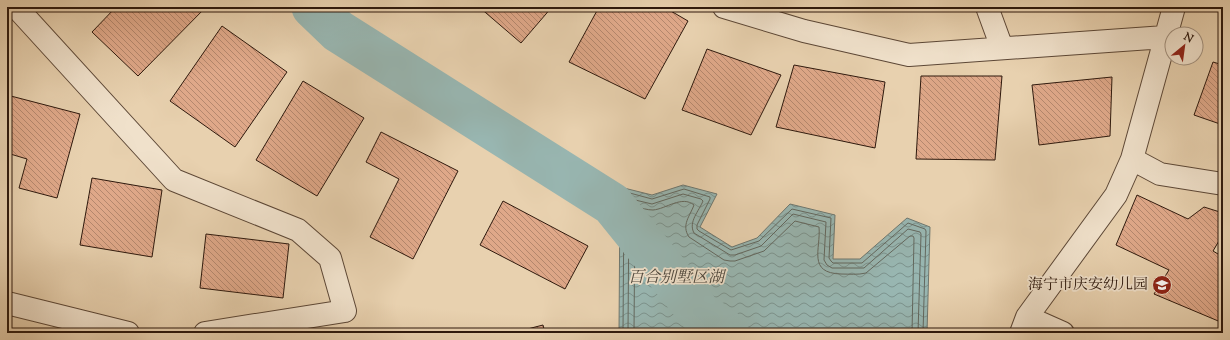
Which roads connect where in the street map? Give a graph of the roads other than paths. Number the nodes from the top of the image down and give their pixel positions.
1 (16, 7) edge
2 (724, 7) edge
3 (987, 7) edge
4 (1174, 7) edge
5 (1168, 26) edge
6 (1164, 37) edge
7 (1164, 41) edge
8 (1002, 48) junction
9 (1132, 159) junction
10 (1223, 184) edge
11 (7, 303) edge
12 (1024, 325) edge
13 (128, 333) edge
14 (205, 333) edge
15 (1063, 333) edge

1 - 14 street
2 - 8 street
3 - 8 street
4 - 5 street
6 - 8 street
7 - 9 street
9 - 10 street
9 - 12 street
11 - 13 street
12 - 15 street

